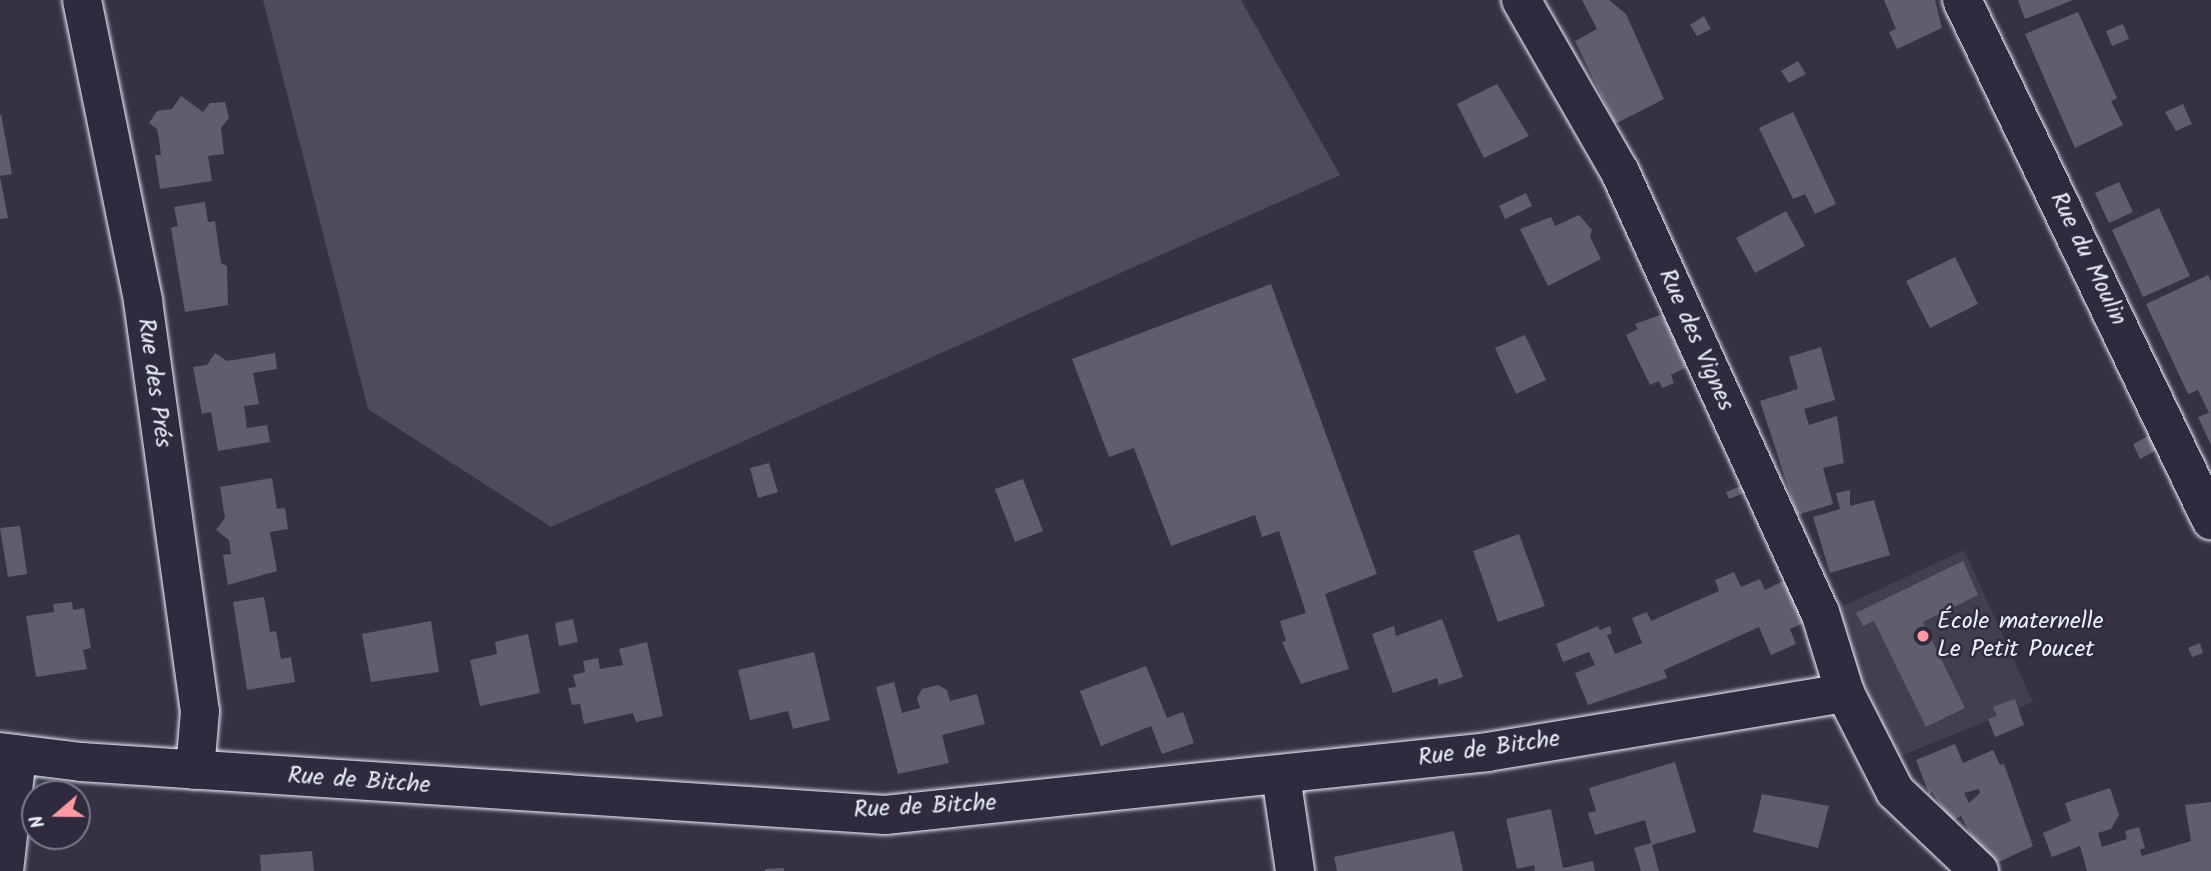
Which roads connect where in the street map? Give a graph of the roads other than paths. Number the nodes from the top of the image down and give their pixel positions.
1 (82, 0) edge
2 (1521, 0) edge
3 (1962, 0) edge
4 (2211, 520) edge
5 (1845, 693) junction
6 (8, 754) edge
7 (195, 770) junction
8 (1281, 776) junction
9 (4, 871) edge
10 (1295, 871) edge
11 (1979, 871) edge

1 - 7 street, Rue des Prés
2 - 5 street, Rue des Vignes
3 - 4 street, Rue du Moulin
5 - 8 street, Rue de Bitche
5 - 11 street, Rue des Vignes
6 - 7 street, Rue de Bitche
6 - 9 street
7 - 8 street, Rue de Bitche
8 - 10 street

